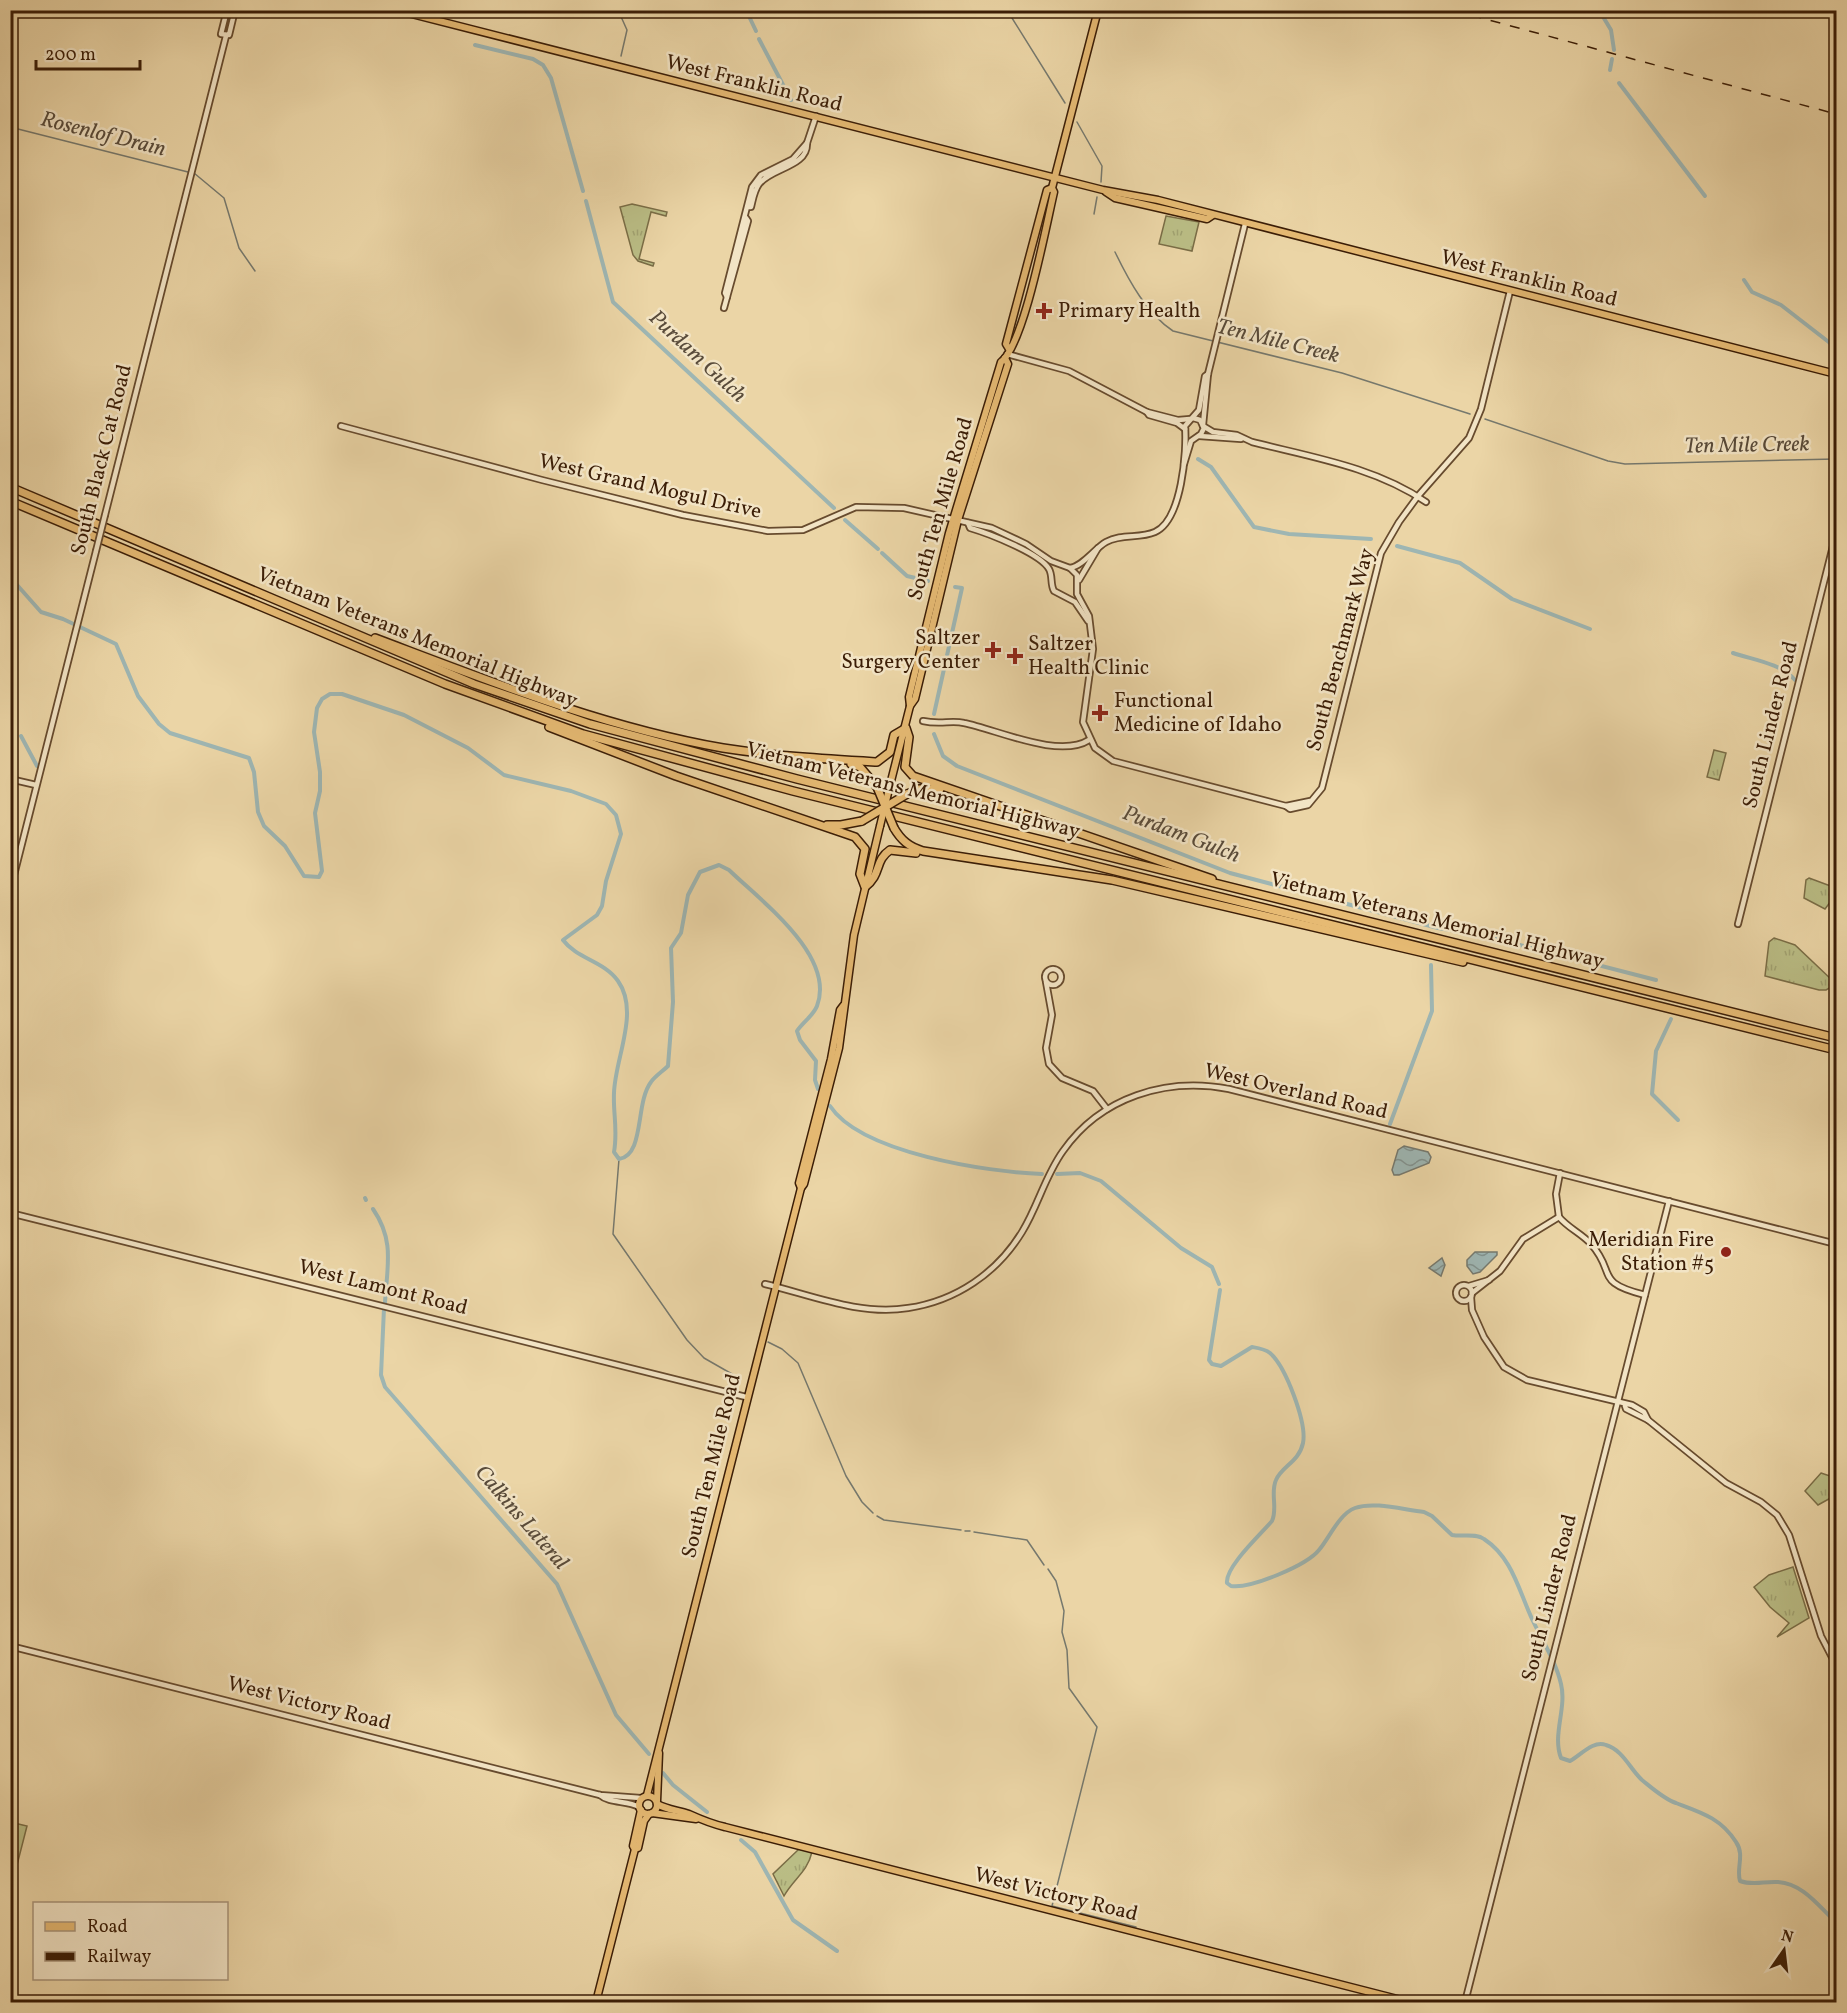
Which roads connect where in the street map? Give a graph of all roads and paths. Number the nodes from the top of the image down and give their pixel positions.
1 (227, 10) edge
2 (235, 10) edge
3 (396, 10) edge
4 (1098, 10) edge
5 (226, 36) junction
6 (816, 116) junction
7 (1054, 178) junction
8 (1103, 190) junction
9 (1164, 209) junction
10 (1200, 210) junction
11 (1214, 215) junction
12 (1245, 224) junction
13 (1509, 291) junction
14 (724, 308) dead end
15 (1007, 354) junction
16 (1836, 374) edge
17 (1208, 375) junction
18 (1147, 412) junction
19 (1192, 419) junction
20 (341, 426) dead end
21 (1203, 426) junction
22 (1185, 430) junction
23 (1197, 437) junction
24 (1241, 439) junction
25 (1184, 464) junction
26 (10, 487) edge
27 (1418, 496) junction
28 (10, 501) edge
29 (1426, 502) dead end
30 (956, 519) junction
31 (968, 523) junction
32 (1836, 534) edge
33 (1098, 548) junction
34 (1068, 567) junction
35 (1051, 577) junction
36 (1078, 586) junction
37 (1065, 596) junction
38 (273, 600) junction
39 (1088, 621) junction
40 (525, 715) junction
41 (923, 721) dead end
42 (906, 728) junction
43 (1089, 740) junction
44 (837, 760) junction
45 (10, 778) edge
46 (36, 785) junction
47 (957, 793) junction
48 (885, 805) junction
49 (812, 822) junction
50 (936, 854) junction
51 (1222, 885) junction
52 (864, 890) junction
53 (10, 891) edge
54 (1738, 924) dead end
55 (1497, 966) junction
56 (1046, 982) junction
57 (1054, 985) junction
58 (1050, 1004) junction
59 (1836, 1038) edge
60 (1836, 1050) edge
61 (1107, 1110) junction
62 (1560, 1173) junction
63 (1669, 1201) junction
64 (10, 1213) edge
65 (1558, 1217) junction
66 (1836, 1244) edge
67 (1490, 1280) junction
68 (765, 1284) dead end
69 (776, 1286) junction
70 (1469, 1286) junction
71 (1472, 1295) junction
72 (1645, 1295) junction
73 (1464, 1301) junction
74 (1472, 1310) junction
75 (746, 1397) junction
76 (1616, 1403) junction
77 (10, 1646) edge
78 (1836, 1665) edge
79 (658, 1753) junction
80 (600, 1795) junction
81 (644, 1797) junction
82 (657, 1802) junction
83 (640, 1809) junction
84 (650, 1814) junction
85 (696, 1819) junction
86 (634, 1849) junction
87 (596, 2002) edge
88 (1409, 2002) edge
89 (1465, 2002) edge

1 - 5 street, South Black Cat Road
2 - 5 street, South Black Cat Road
3 - 6 main road, West Franklin Road
4 - 7 main road, South Ten Mile Road
5 - 46 street, South Black Cat Road, bridge
6 - 7 main road, West Franklin Road
6 - 14 street
7 - 8 main road, West Franklin Road
7 - 15 main road, South Ten Mile Road
8 - 9 main road, West Franklin Road
8 - 10 main road, West Franklin Road
9 - 10 main road
9 - 11 main road, West Franklin Road
10 - 11 main road, West Franklin Road
11 - 12 main road, West Franklin Road
12 - 13 main road, West Franklin Road
12 - 17 street
13 - 16 main road, West Franklin Road
13 - 27 street, South Benchmark Way
15 - 18 street
15 - 30 main road, South Ten Mile Road
17 - 19 street
17 - 21 street
18 - 19 street
18 - 22 street
19 - 21 street
19 - 22 street
20 - 30 street, West Grand Mogul Drive
21 - 23 street
21 - 24 street
22 - 23 street
22 - 25 street
23 - 24 street
23 - 25 street
24 - 27 street
25 - 33 street
26 - 38 highway, Vietnam Veterans Memorial Highway
27 - 29 street
27 - 43 street, South Benchmark Way
28 - 40 highway, Vietnam Veterans Memorial Highway
30 - 31 street, West Grand Mogul Drive
30 - 42 main road, South Ten Mile Road
31 - 34 street
31 - 35 street
32 - 54 street, South Linder Road
33 - 34 street
33 - 36 street
34 - 35 street
34 - 36 street
35 - 37 street
36 - 37 street
36 - 39 street
37 - 39 street
38 - 44 highway
38 - 51 highway, Vietnam Veterans Memorial Highway
39 - 43 street
40 - 49 highway
40 - 55 highway, Vietnam Veterans Memorial Highway
41 - 43 street
42 - 44 highway
42 - 47 highway
42 - 48 main road, South Ten Mile Road, bridge
44 - 48 highway, bridge
45 - 46 street
46 - 53 street, South Black Cat Road
47 - 48 highway, bridge
47 - 51 highway
48 - 49 highway, bridge
48 - 50 highway, bridge
48 - 52 main road, South Ten Mile Road, bridge
49 - 52 highway
50 - 52 highway
50 - 55 highway
51 - 59 highway, Vietnam Veterans Memorial Highway
52 - 69 main road, South Ten Mile Road
55 - 60 highway, Vietnam Veterans Memorial Highway
56 - 57 street
56 - 57 street
56 - 58 street
57 - 58 street
58 - 61 street
61 - 62 street, West Overland Road
61 - 69 street, West Overland Road
62 - 63 street, West Overland Road
62 - 65 street
63 - 66 street, West Overland Road
63 - 72 street, South Linder Road
64 - 75 street, West Lamont Road
65 - 67 street
65 - 72 street
67 - 70 street
67 - 71 street
68 - 69 street, West Overland Road
69 - 75 main road, South Ten Mile Road
70 - 71 street
70 - 73 street
71 - 73 street
71 - 74 street
72 - 76 street, South Linder Road
73 - 74 street
74 - 76 street
75 - 79 main road, South Ten Mile Road
76 - 78 street
76 - 89 street, South Linder Road
77 - 80 street, West Victory Road
79 - 81 main road, South Ten Mile Road
79 - 82 main road, South Ten Mile Road
80 - 81 street, West Victory Road
80 - 83 street, West Victory Road
81 - 82 main road, West Victory Road
81 - 83 main road, South Ten Mile Road
82 - 84 main road
82 - 85 main road, West Victory Road
83 - 84 main road, West Victory Road
83 - 86 main road
84 - 85 main road, West Victory Road
84 - 86 main road
85 - 88 main road, West Victory Road
86 - 87 main road

